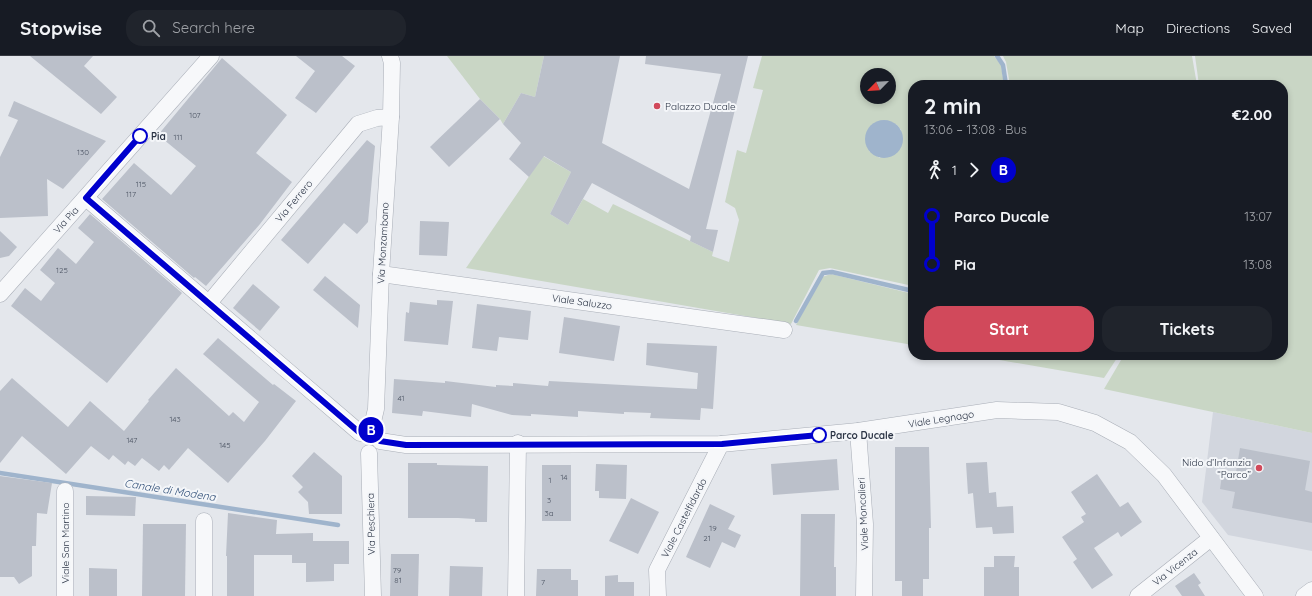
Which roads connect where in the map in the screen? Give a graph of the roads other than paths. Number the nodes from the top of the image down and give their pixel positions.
1 (211, 56) edge
2 (390, 56) edge
3 (391, 117) junction
4 (86, 198) junction
5 (381, 274) junction
6 (0, 294) edge
7 (209, 303) junction
8 (784, 330) dead end
9 (858, 431) junction
10 (370, 439) junction
11 (518, 443) junction
12 (722, 444) junction
13 (65, 491) dead end
14 (204, 521) dead end
15 (1211, 538) junction
16 (1312, 590) edge
17 (65, 596) edge
18 (204, 596) edge
19 (373, 596) edge
20 (516, 596) edge
21 (658, 596) edge
22 (864, 596) edge
23 (1138, 596) edge
24 (1255, 596) edge
25 (1304, 596) edge

1 - 4 street, Via Pia
2 - 3 street, Via Monzambano
3 - 5 street, Via Monzambano
3 - 7 street, Via Ferrero
4 - 6 street, Via Pia
4 - 7 street
5 - 8 street, Viale Saluzzo
5 - 10 street, Via Monzambano
7 - 10 street
9 - 12 street, Viale Legnago
9 - 15 street, Viale Legnago
9 - 22 street, Viale Moncalieri
10 - 11 street, Viale Legnago
10 - 19 street, Via Peschiera
11 - 12 street, Viale Legnago
11 - 20 street
12 - 21 street, Viale Castelfidardo
13 - 17 street, Viale San Martino
14 - 18 street
15 - 23 street, Via Vicenza
15 - 24 street, Viale Legnago
16 - 25 street

